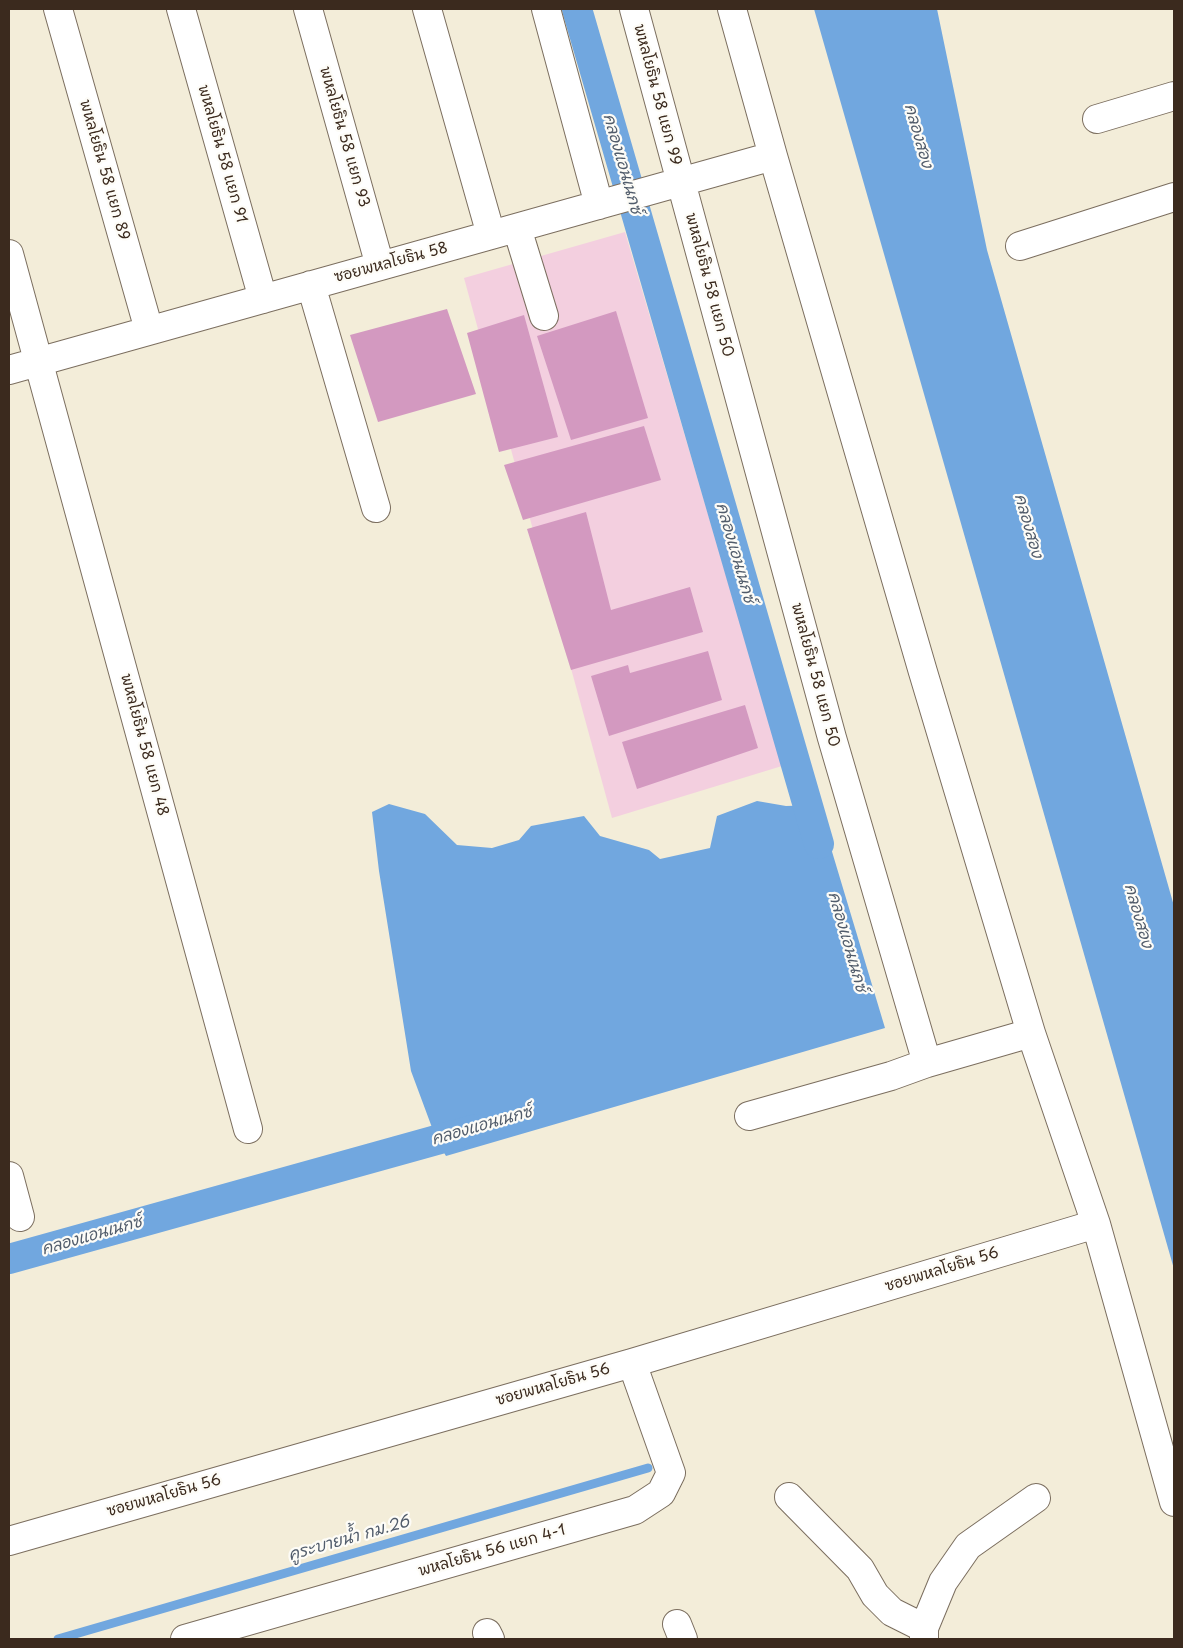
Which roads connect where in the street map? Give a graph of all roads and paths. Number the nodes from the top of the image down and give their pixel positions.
1 (58, 9) edge
2 (181, 9) edge
3 (308, 9) edge
4 (428, 9) edge
5 (546, 9) edge
6 (634, 9) edge
7 (732, 9) edge
8 (1174, 96) edge
9 (1097, 118) dead end
10 (773, 156) junction
11 (681, 182) junction
12 (1174, 198) edge
13 (608, 202) junction
14 (517, 228) junction
15 (491, 235) junction
16 (1020, 246) dead end
17 (9, 254) edge
18 (380, 266) junction
19 (311, 285) junction
20 (263, 299) junction
21 (544, 316) dead end
22 (149, 330) junction
23 (39, 361) junction
24 (9, 370) edge
25 (376, 508) dead end
26 (1031, 1033) junction
27 (927, 1063) junction
28 (749, 1116) dead end
29 (248, 1128) dead end
30 (9, 1176) edge
31 (20, 1216) dead end
32 (1096, 1224) junction
33 (632, 1363) junction
34 (789, 1497) dead end
35 (1036, 1498) dead end
36 (1174, 1502) edge
37 (9, 1541) edge
38 (924, 1634) edge
39 (185, 1639) edge

1 - 22 street, พหลโยธิน 58 แยก 89
2 - 20 street, พหลโยธิน 58 แยก 91
3 - 18 street, พหลโยธิน 58 แยก 93
4 - 15 street
5 - 13 street
6 - 11 street, พหลโยธิน 58 แยก 99
7 - 10 street
8 - 9 street
10 - 11 street, ซอยพหลโยธิน 58
10 - 26 street
11 - 13 street, ซอยพหลโยธิน 58
11 - 27 street, พหลโยธิน 58 แยก 50
12 - 16 street
13 - 14 street, ซอยพหลโยธิน 58
14 - 15 street, ซอยพหลโยธิน 58
14 - 21 street
15 - 18 street, ซอยพหลโยธิน 58
17 - 23 street, พหลโยธิน 58 แยก 48
18 - 19 street, ซอยพหลโยธิน 58
19 - 20 street, ซอยพหลโยธิน 58
19 - 25 street
20 - 22 street, ซอยพหลโยธิน 58
22 - 23 street, ซอยพหลโยธิน 58
23 - 24 street, ซอยพหลโยธิน 58
23 - 29 street, พหลโยธิน 58 แยก 48
26 - 27 street
26 - 32 street
27 - 28 street
30 - 31 street
32 - 33 street, ซอยพหลโยธิน 56
32 - 36 street
33 - 37 street, ซอยพหลโยธิน 56
33 - 39 street, พหลโยธิน 56 แยก 4-1
34 - 38 street
35 - 38 street

